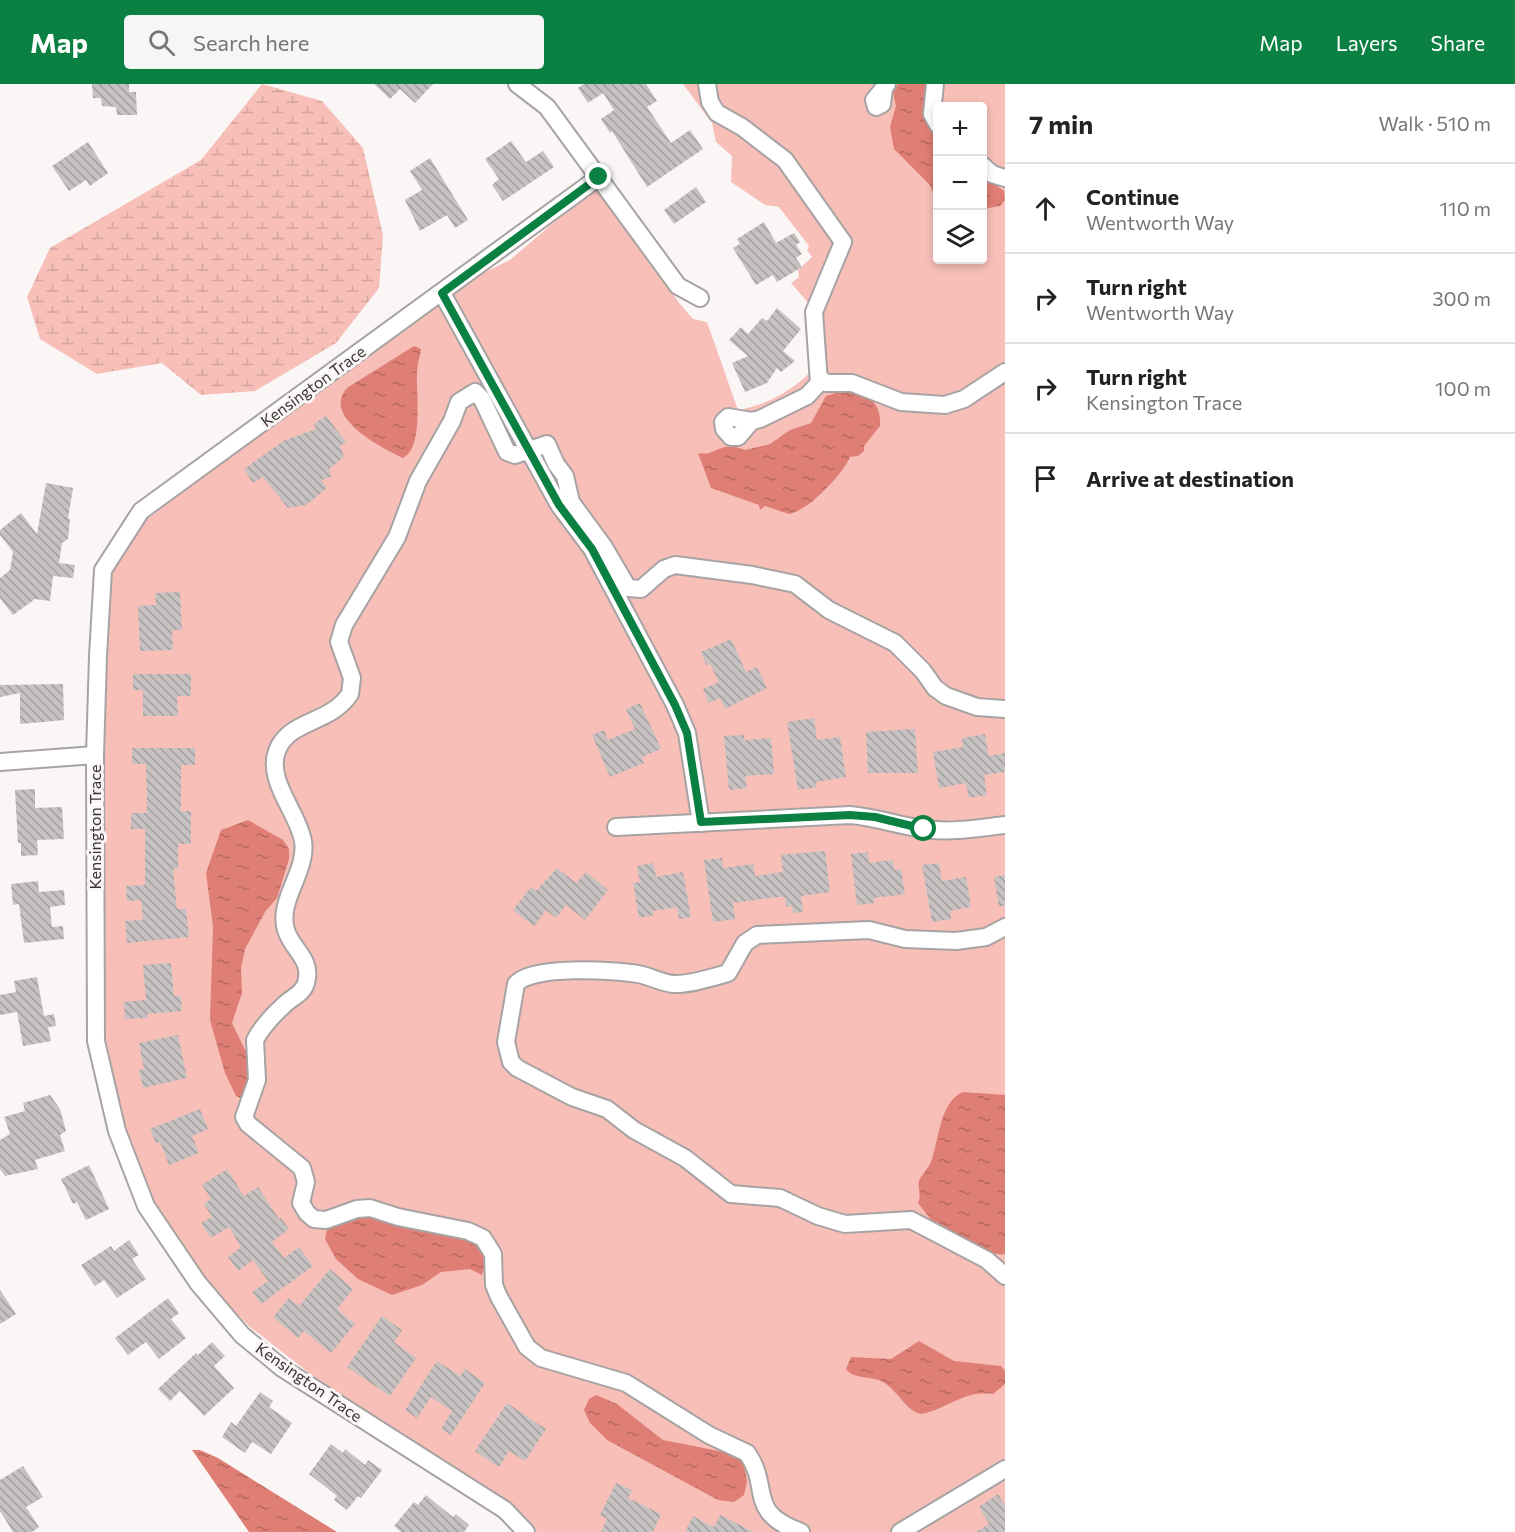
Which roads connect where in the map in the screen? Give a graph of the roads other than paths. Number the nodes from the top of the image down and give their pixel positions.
1 (518, 84) edge
2 (707, 84) edge
3 (935, 84) edge
4 (933, 102) edge
5 (987, 170) edge
6 (599, 177) junction
7 (1005, 178) edge
8 (442, 293) junction
9 (700, 298) dead end
10 (1005, 372) edge
11 (821, 379) junction
12 (752, 421) dead end
13 (530, 449) junction
14 (1005, 709) edge
15 (95, 755) junction
16 (0, 762) edge
17 (701, 822) junction
18 (1005, 825) edge
19 (616, 827) dead end
20 (1005, 927) edge
21 (1005, 1276) edge
22 (1005, 1469) edge
23 (526, 1532) edge
24 (801, 1532) edge
25 (900, 1532) edge

1 - 6 street
2 - 11 street
3 - 4 street
5 - 7 street
6 - 8 street, Kensington Trace
6 - 9 street
8 - 13 street
8 - 15 street, Kensington Trace
10 - 11 street
11 - 12 street
13 - 14 street
13 - 17 street
13 - 24 street
15 - 16 street
15 - 23 street, Kensington Trace
17 - 18 street
17 - 19 street
20 - 21 street
22 - 25 street

